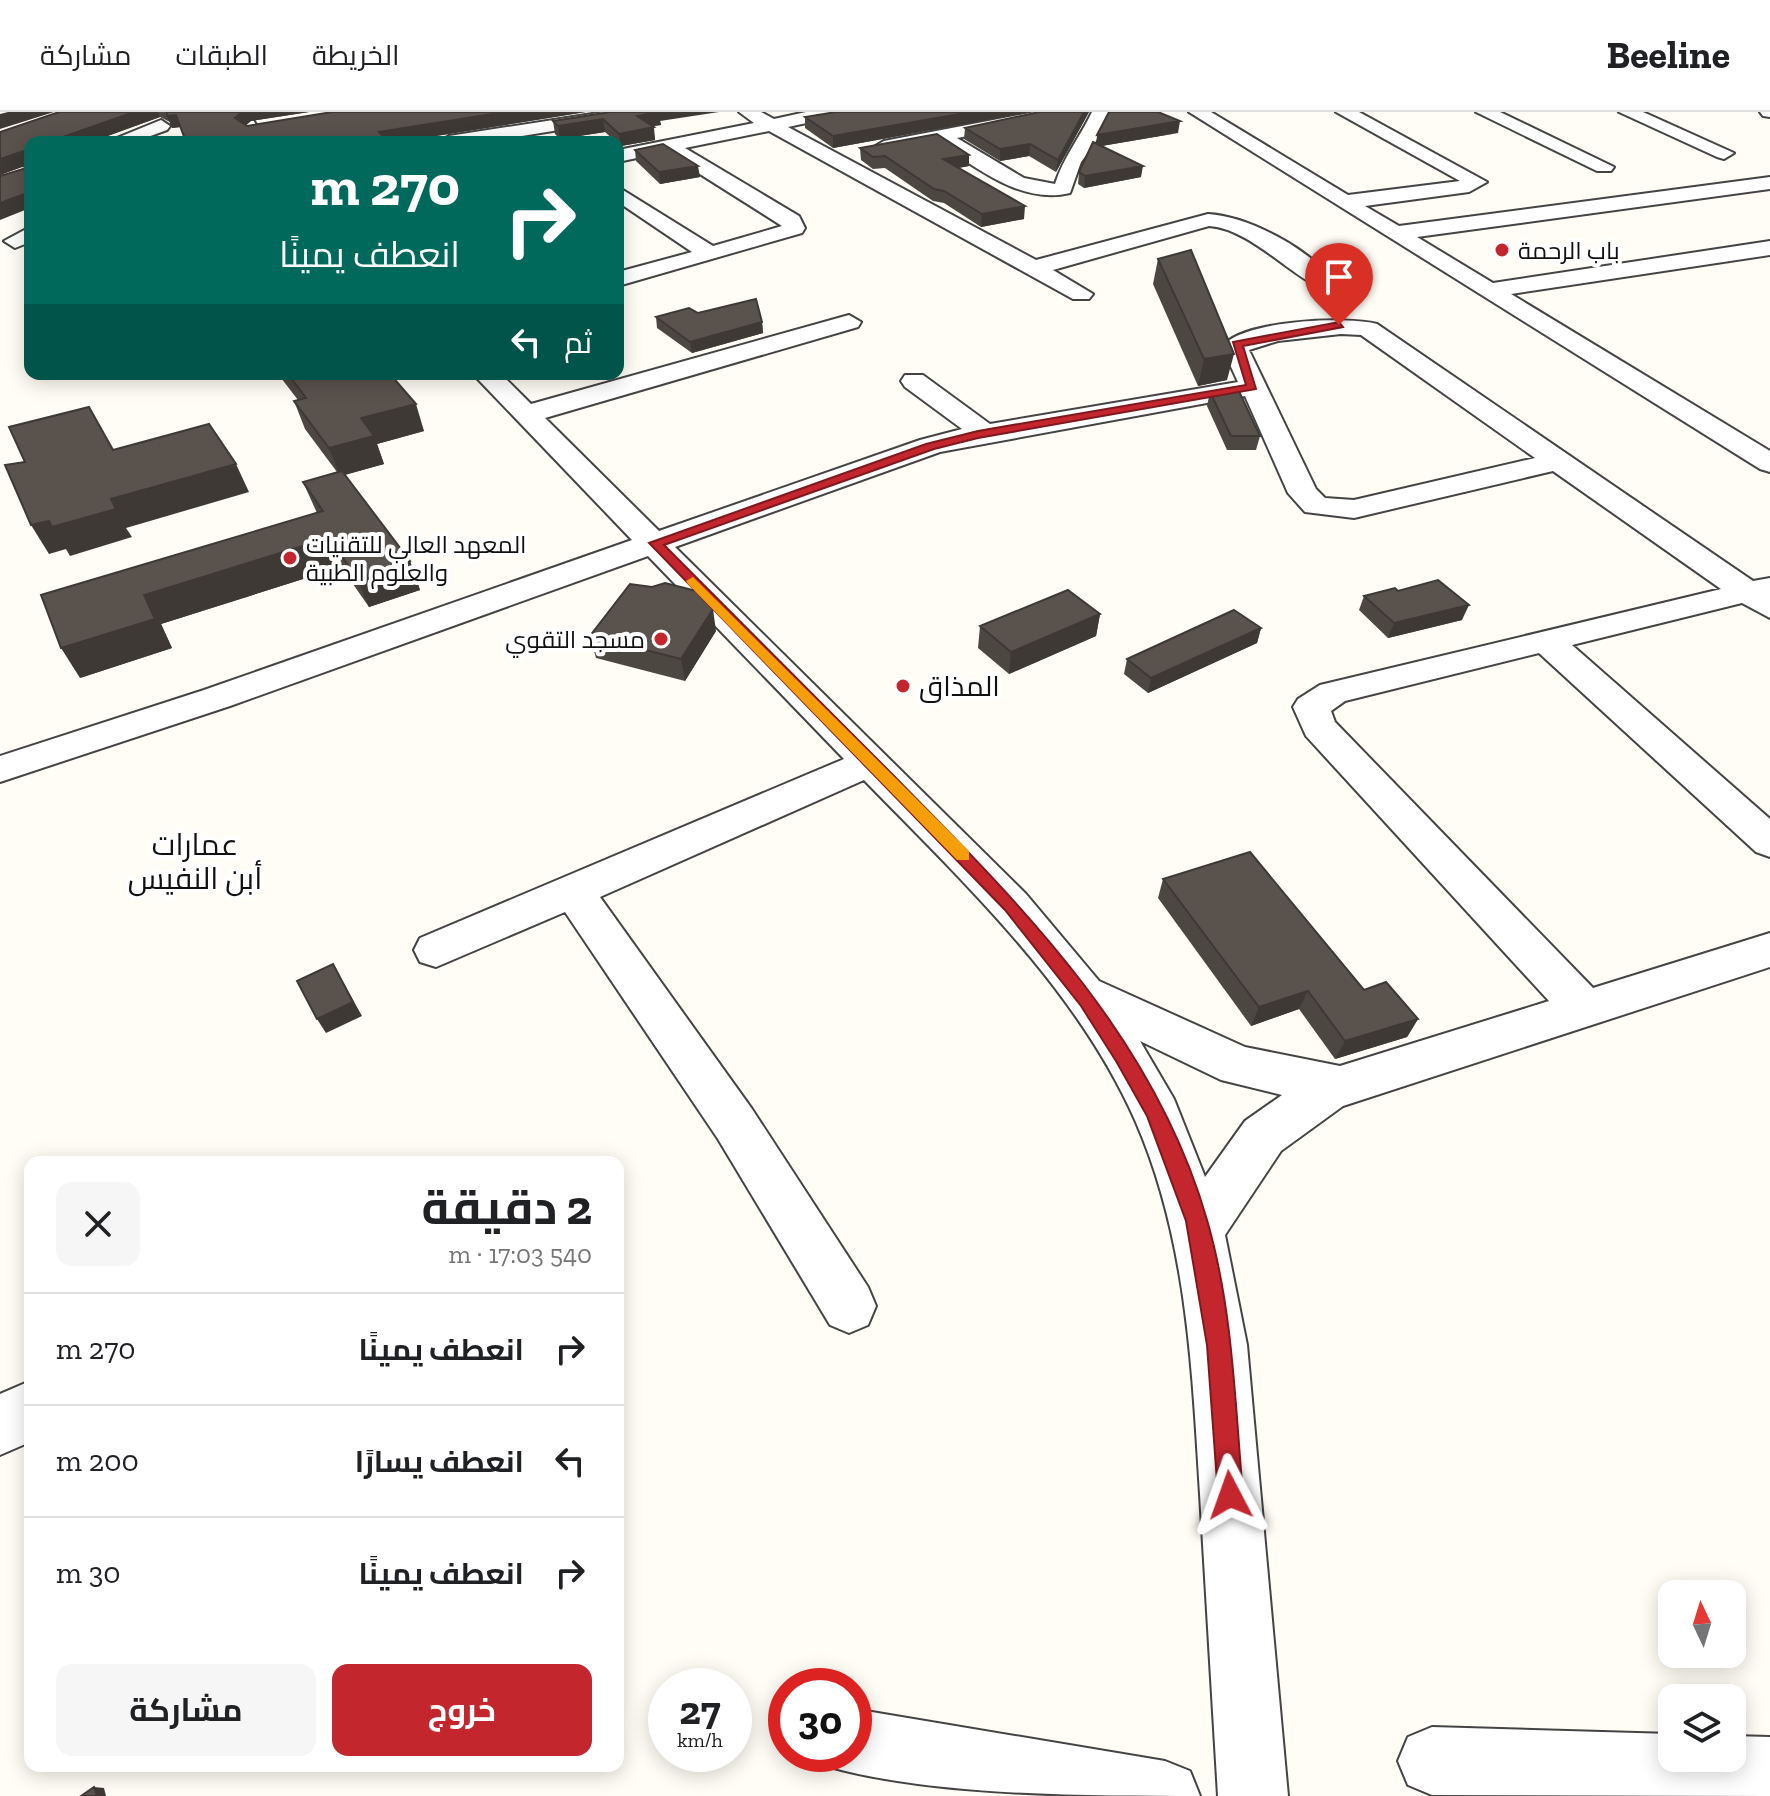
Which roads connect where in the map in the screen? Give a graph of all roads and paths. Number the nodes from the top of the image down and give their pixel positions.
1 (239, 112) edge
2 (640, 112) edge
3 (748, 112) edge
4 (833, 112) edge
5 (1063, 112) edge
6 (1101, 112) edge
7 (1198, 112) edge
8 (1345, 112) edge
9 (1485, 112) edge
10 (1628, 112) edge
11 (161, 126) dead end
12 (770, 126) junction
13 (258, 133) edge
14 (133, 136) edge
15 (487, 136) edge
16 (940, 136) junction
17 (669, 146) junction
18 (1724, 153) dead end
19 (624, 155) edge
20 (830, 157) junction
21 (1604, 167) dead end
22 (0, 168) edge
23 (24, 172) edge
24 (24, 174) edge
25 (0, 183) edge
26 (1770, 183) edge
27 (624, 197) edge
28 (1345, 202) junction
29 (1396, 233) junction
30 (1770, 248) edge
31 (710, 254) junction
32 (1034, 268) junction
33 (624, 277) edge
34 (1322, 282) dead end
35 (1491, 290) junction
36 (1081, 294) dead end
37 (849, 322) dead end
38 (492, 380) edge
39 (914, 381) dead end
40 (1253, 387) junction
41 (524, 415) junction
42 (985, 433) junction
43 (1561, 460) junction
44 (1770, 463) edge
45 (656, 543) junction
46 (1763, 595) edge
47 (1546, 641) junction
48 (872, 762) junction
49 (0, 769) edge
50 (1770, 842) edge
51 (573, 891) junction
52 (436, 950) dead end
53 (1770, 950) edge
54 (1082, 993) junction
55 (1584, 1008) junction
56 (1334, 1085) junction
57 (1198, 1231) junction
58 (849, 1306) dead end
59 (24, 1413) edge
60 (0, 1426) edge
61 (872, 1746) edge
62 (1432, 1761) dead end
63 (1770, 1772) edge
64 (1165, 1796) edge
65 (1253, 1796) edge

1 - 13 street
2 - 15 street
3 - 12 street
4 - 12 street
5 - 16 street
6 - 16 street
7 - 28 street
8 - 28 street
9 - 21 street
10 - 18 street
11 - 14 street
12 - 17 street
12 - 20 street
16 - 20 street
17 - 19 street
17 - 31 street
20 - 32 street
22 - 23 street
24 - 25 street
26 - 29 street
27 - 31 street
28 - 29 street
29 - 35 street
30 - 35 street
31 - 33 street
32 - 34 street
32 - 36 street
35 - 44 street
37 - 41 street
38 - 41 street
39 - 42 street
40 - 42 street
40 - 43 street
40 - 43 street
41 - 45 street
42 - 45 street
43 - 46 street
45 - 48 street
45 - 49 street
46 - 47 street
47 - 50 street
47 - 55 street
48 - 51 street
48 - 54 street
51 - 52 street
51 - 58 street
53 - 55 street
54 - 56 street
54 - 57 street
55 - 56 street
56 - 57 street
57 - 65 street
59 - 60 street
61 - 64 street
62 - 63 street

